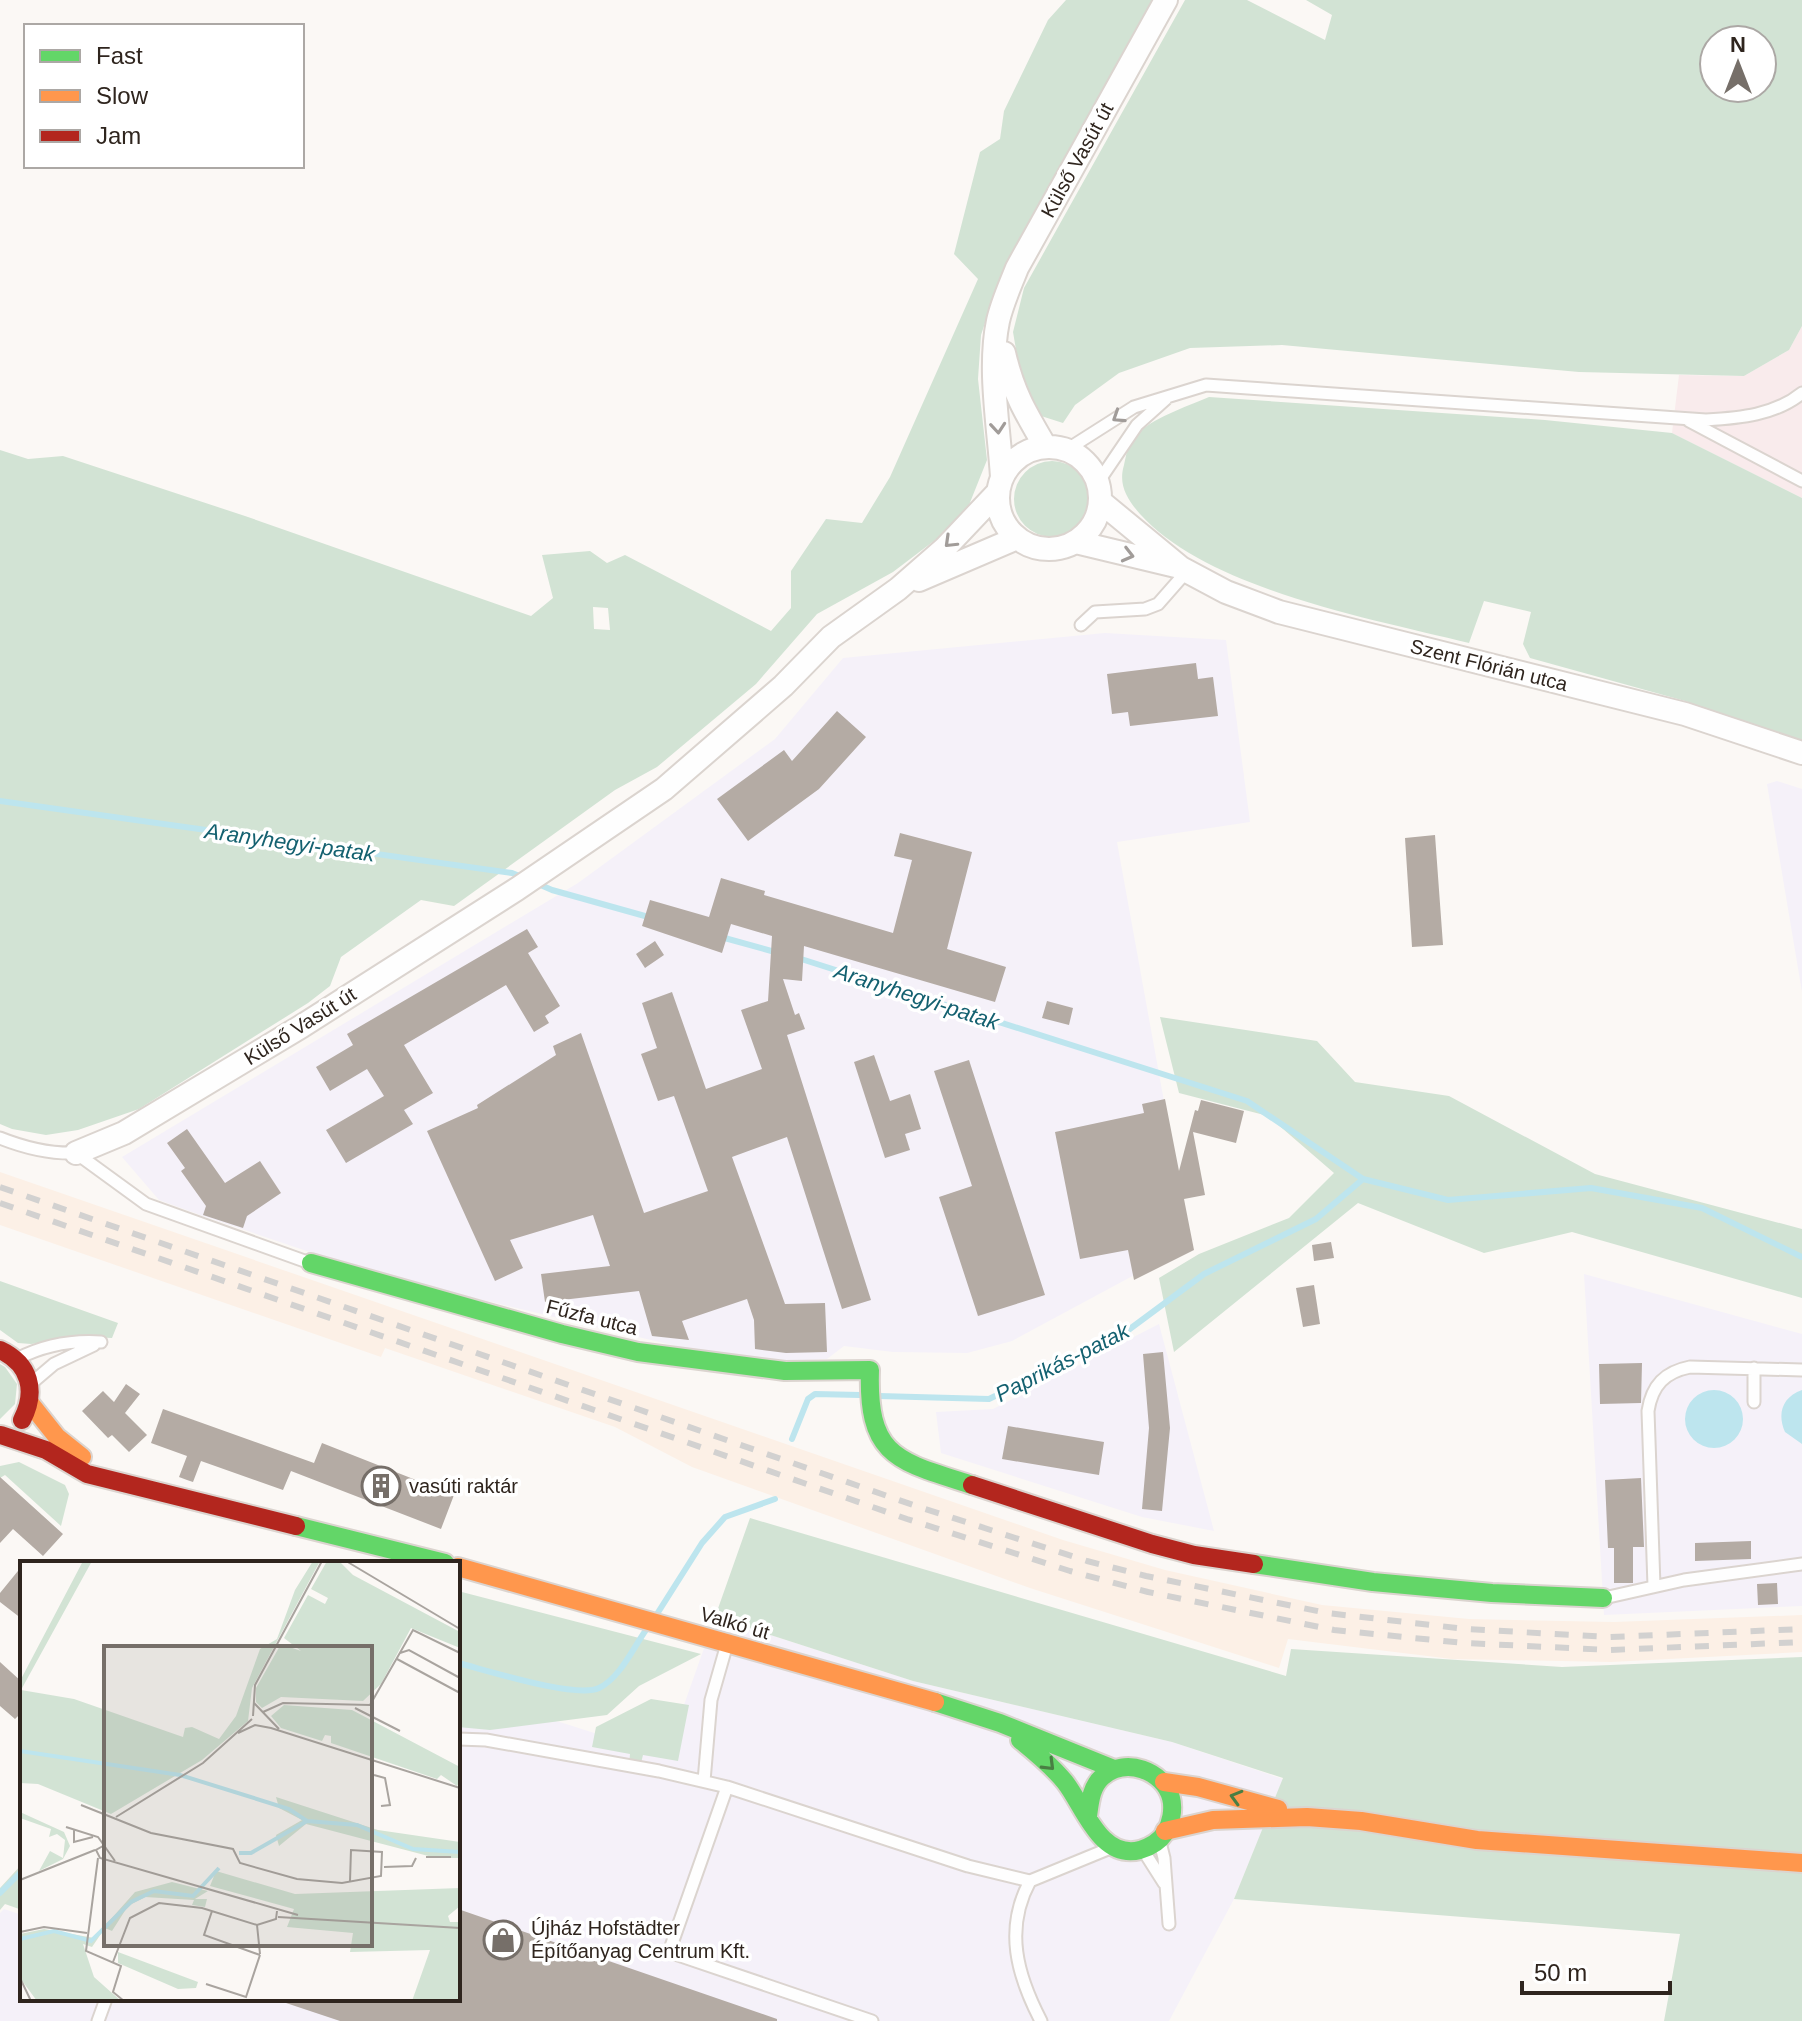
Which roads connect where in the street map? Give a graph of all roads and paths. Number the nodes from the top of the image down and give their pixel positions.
1 (1166, 0) edge
2 (997, 324) junction
3 (1802, 393) edge
4 (1172, 394) junction
5 (1685, 419) junction
6 (1056, 448) junction
7 (1802, 481) edge
8 (1000, 484) junction
9 (1100, 491) junction
10 (1017, 538) junction
11 (1076, 542) junction
12 (1184, 569) junction
13 (898, 589) junction
14 (1081, 625) dead end
15 (1802, 753) edge
16 (0, 1138) edge
17 (76, 1153) junction
18 (311, 1263) joint
19 (8, 1355) edge
20 (1754, 1368) junction
21 (1802, 1370) edge
22 (30, 1394) junction
23 (1754, 1402) dead end
24 (1, 1435) edge
25 (124, 1484) junction
26 (437, 1561) edge
27 (1802, 1564) edge
28 (460, 1568) edge
29 (1654, 1586) junction
30 (1603, 1598) joint
31 (728, 1643) junction
32 (1000, 1723) junction
33 (460, 1739) edge
34 (1114, 1769) junction
35 (704, 1781) junction
36 (1164, 1782) junction
37 (727, 1787) junction
38 (1307, 1817) junction
39 (1091, 1824) junction
40 (1156, 1841) junction
41 (1115, 1847) junction
42 (1071, 1862) junction
43 (1802, 1863) edge
44 (1030, 1881) junction
45 (1165, 1885) junction
46 (1169, 1924) dead end
47 (105, 2001) edge
48 (98, 2021) edge
49 (872, 2021) edge
50 (1041, 2021) edge

1 - 2 street, Külső Vasút út
2 - 6 street
2 -> 8 street, Külső Vasút út
3 - 5 lane
4 - 5 lane
4 -> 6 lane
4 - 9 lane
5 - 7 lane
6 - 8 street
6 - 9 street
8 - 10 street
8 -> 13 street
9 - 11 street
9 - 12 street, Szent Flórián utca
10 - 11 street
10 - 13 street
11 -> 12 street, Szent Flórián utca
12 - 14 lane
12 - 15 street, Szent Flórián utca
13 - 17 street, Külső Vasút út
16 - 17 lane
17 - 18 lane
18 - 30 street, Fűzfa utca
19 - 22 street
19 - 22 lane
20 - 21 lane
20 - 23 lane
20 - 29 lane
22 - 24 street
22 - 25 street
24 - 25 street
25 - 26 street
27 - 29 lane
28 - 31 street, Valkó út
29 - 30 lane
31 - 32 street, Valkó út
31 - 35 lane
32 - 34 street, Valkó út
32 -> 39 street
33 - 35 lane
34 - 36 street
34 - 39 street
35 - 37 lane
38 -> 36 street
36 - 40 street
37 - 44 lane
37 - 49 lane
38 - 40 street
38 - 43 street
39 - 41 street
39 - 42 lane
40 - 41 street
40 - 45 lane
40 - 45 lane
41 - 42 lane
42 - 44 lane
44 - 50 lane
45 - 46 lane
47 - 48 lane

